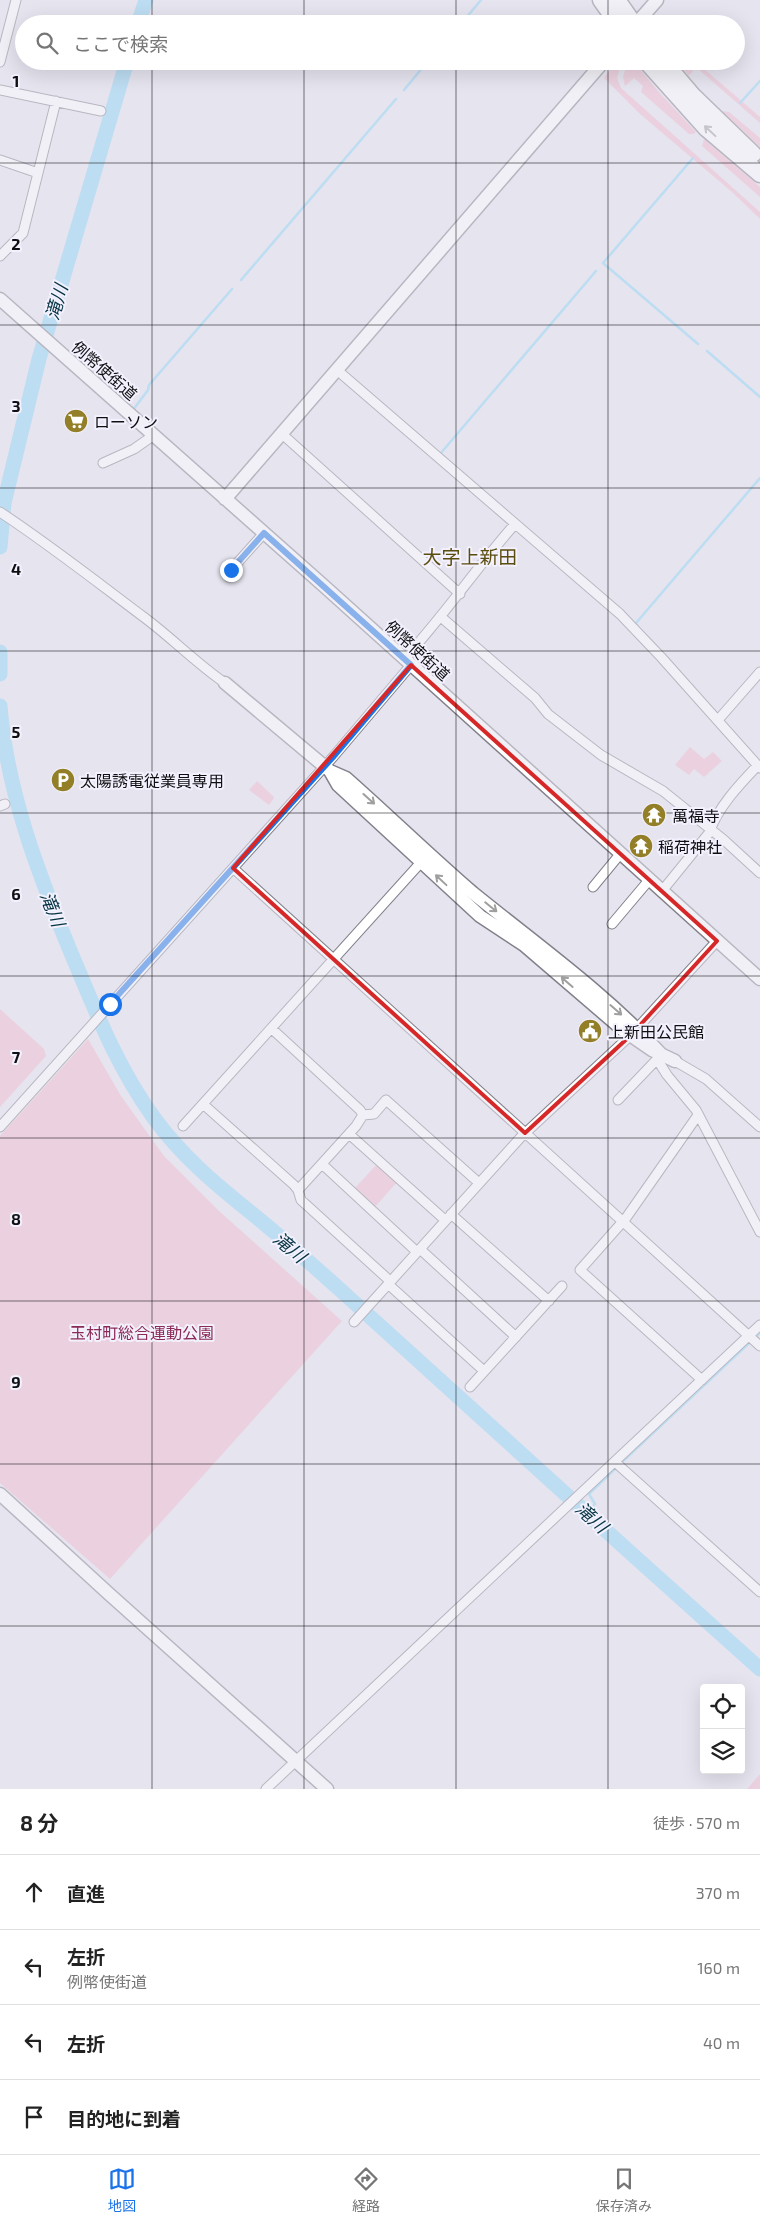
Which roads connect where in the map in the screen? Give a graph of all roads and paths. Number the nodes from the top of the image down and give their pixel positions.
1 (16, 0) edge
2 (601, 0) edge
3 (617, 0) edge
4 (657, 0) edge
5 (612, 15) edge
6 (628, 15) edge
7 (643, 15) edge
8 (0, 62) edge
9 (596, 70) edge
10 (654, 70) edge
11 (670, 70) edge
12 (0, 90) edge
13 (56, 101) junction
14 (101, 111) dead end
15 (0, 160) edge
16 (760, 160) edge
17 (38, 173) junction
18 (760, 174) edge
19 (0, 256) edge
20 (0, 299) edge
21 (337, 370) junction
22 (281, 433) junction
23 (154, 435) junction
24 (103, 463) dead end
25 (225, 498) junction
26 (0, 512) edge
27 (515, 524) junction
28 (264, 533) junction
29 (229, 577) dead end
30 (460, 594) junction
31 (441, 617) junction
32 (407, 662) junction
33 (760, 672) edge
34 (225, 683) joint
35 (718, 720) junction
36 (759, 766) edge
37 (327, 768) junction
38 (710, 829) junction
39 (621, 853) junction
40 (425, 857) junction
41 (233, 868) junction
42 (760, 873) edge
43 (650, 879) junction
44 (593, 887) dead end
45 (662, 891) junction
46 (612, 924) dead end
47 (717, 940) junction
48 (334, 960) junction
49 (760, 980) edge
50 (272, 1028) junction
51 (634, 1032) junction
52 (659, 1056) junction
53 (675, 1061) joint
54 (618, 1100) dead end
55 (203, 1104) junction
56 (362, 1115) junction
57 (698, 1115) junction
58 (183, 1126) dead end
59 (0, 1127) edge
60 (760, 1128) edge
61 (525, 1132) junction
62 (350, 1134) junction
63 (322, 1164) junction
64 (479, 1183) junction
65 (298, 1190) junction
66 (448, 1217) junction
67 (623, 1221) junction
68 (760, 1232) edge
69 (418, 1250) junction
70 (389, 1283) junction
71 (562, 1286) dead end
72 (549, 1301) junction
73 (355, 1321) dead end
74 (760, 1325) edge
75 (749, 1335) junction
76 (516, 1337) junction
77 (760, 1346) edge
78 (484, 1371) junction
79 (702, 1380) junction
80 (470, 1387) dead end
81 (615, 1462) junction
82 (0, 1494) edge
83 (760, 1592) edge
84 (297, 1762) junction
85 (266, 1789) edge
86 (327, 1789) edge

1 - 8 street
2 - 5 highway
3 - 6 highway
4 - 7 street
9 - 21 street
18 -> 10 highway
11 - 16 highway
12 - 13 street
13 - 14 street
13 - 17 street
15 - 17 street
17 - 19 street
20 - 23 street, 例幣使街道
21 - 22 street
21 - 27 street
22 - 25 street
22 - 30 street
23 - 24 street
23 - 25 street, 例幣使街道
25 - 28 street, 例幣使街道
26 - 34 street
27 - 30 street
27 - 35 street
28 - 29 street
28 - 32 street, 例幣使街道
30 - 31 street
31 - 32 street
31 - 38 street
32 - 37 street
32 - 39 street, 例幣使街道
33 - 35 street
34 - 37 street
35 - 36 street
36 - 38 street
37 - 40 street
37 - 41 street
38 - 42 street
38 - 45 street
39 - 43 street, 例幣使街道
39 - 44 street
40 - 48 street
40 - 51 street
41 - 48 street
41 - 59 street
43 - 45 street, 例幣使街道
43 - 46 street
45 - 47 street, 例幣使街道
47 - 49 street, 例幣使街道
47 - 51 street
48 - 50 street
48 - 61 street
50 - 55 street
50 - 56 street
51 - 52 street
51 - 61 street
52 - 53 street
52 - 54 street
52 - 57 street
53 - 60 street
55 - 58 street
55 - 65 street
56 - 62 street
56 - 64 street
57 - 67 street
57 - 68 street
61 - 64 street
61 - 67 street
62 - 63 street
62 - 66 street
63 - 65 street
63 - 69 street
64 - 66 street
65 - 70 street
66 - 69 street
66 - 72 street
67 - 75 street
67 - 79 street
69 - 70 street
69 - 76 street
70 - 73 street
70 - 78 street
71 - 72 street
72 - 76 street
74 - 75 street
75 - 77 street
75 - 79 street
76 - 78 street
78 - 80 street
79 - 81 street
81 - 83 street
81 - 84 street
82 - 84 street
84 - 85 street
84 - 86 street

